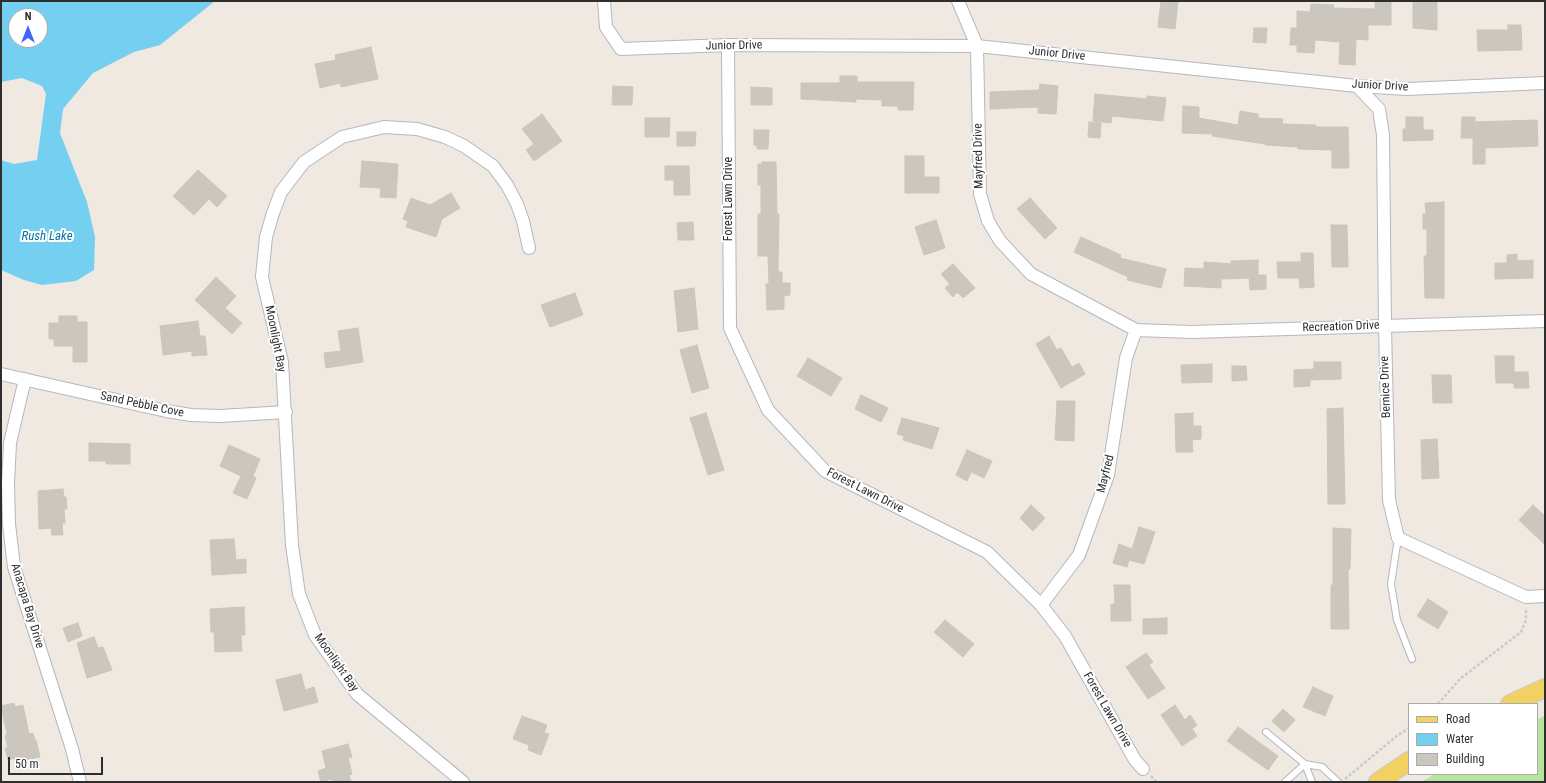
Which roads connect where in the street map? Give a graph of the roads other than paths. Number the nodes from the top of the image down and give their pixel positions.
1 (604, 1) edge
2 (958, 1) edge
3 (728, 45) junction
4 (977, 46) junction
5 (1545, 83) edge
6 (1357, 86) junction
7 (529, 248) dead end
8 (1545, 321) edge
9 (1385, 326) junction
10 (1136, 330) junction
11 (1, 374) edge
12 (25, 379) junction
13 (286, 412) junction
14 (1398, 538) junction
15 (1545, 596) edge
16 (1041, 605) junction
17 (1412, 659) dead end
18 (1545, 688) edge
19 (1512, 703) edge
20 (1266, 732) dead end
21 (1408, 762) edge
22 (1305, 764) junction
23 (1142, 769) dead end
24 (80, 782) edge
25 (463, 782) edge
26 (1285, 782) edge
27 (1312, 782) edge
28 (1338, 782) edge
29 (1378, 782) edge

1 - 3 street, Junior Drive
2 - 4 street, Mayfred Drive
3 - 4 street, Junior Drive
3 - 16 street, Forest Lawn Drive
4 - 6 street, Junior Drive
4 - 10 street, Mayfred Drive
5 - 6 street, Junior Drive
6 - 9 street, Bernice Drive
7 - 13 street, Moonlight Bay
8 - 9 street, Recreation Drive
9 - 10 street, Recreation Drive
9 - 14 street, Bernice Drive
10 - 16 street, Mayfred
11 - 12 street, Sand Pebble Cove
12 - 13 street, Sand Pebble Cove
12 - 24 street, Anacapa Bay Drive
13 - 25 street, Moonlight Bay
14 - 15 street
14 - 17 lane
16 - 23 street, Forest Lawn Drive
18 - 19 main road
20 - 22 lane
21 - 29 main road
22 - 26 lane
22 - 27 lane
22 - 28 lane

